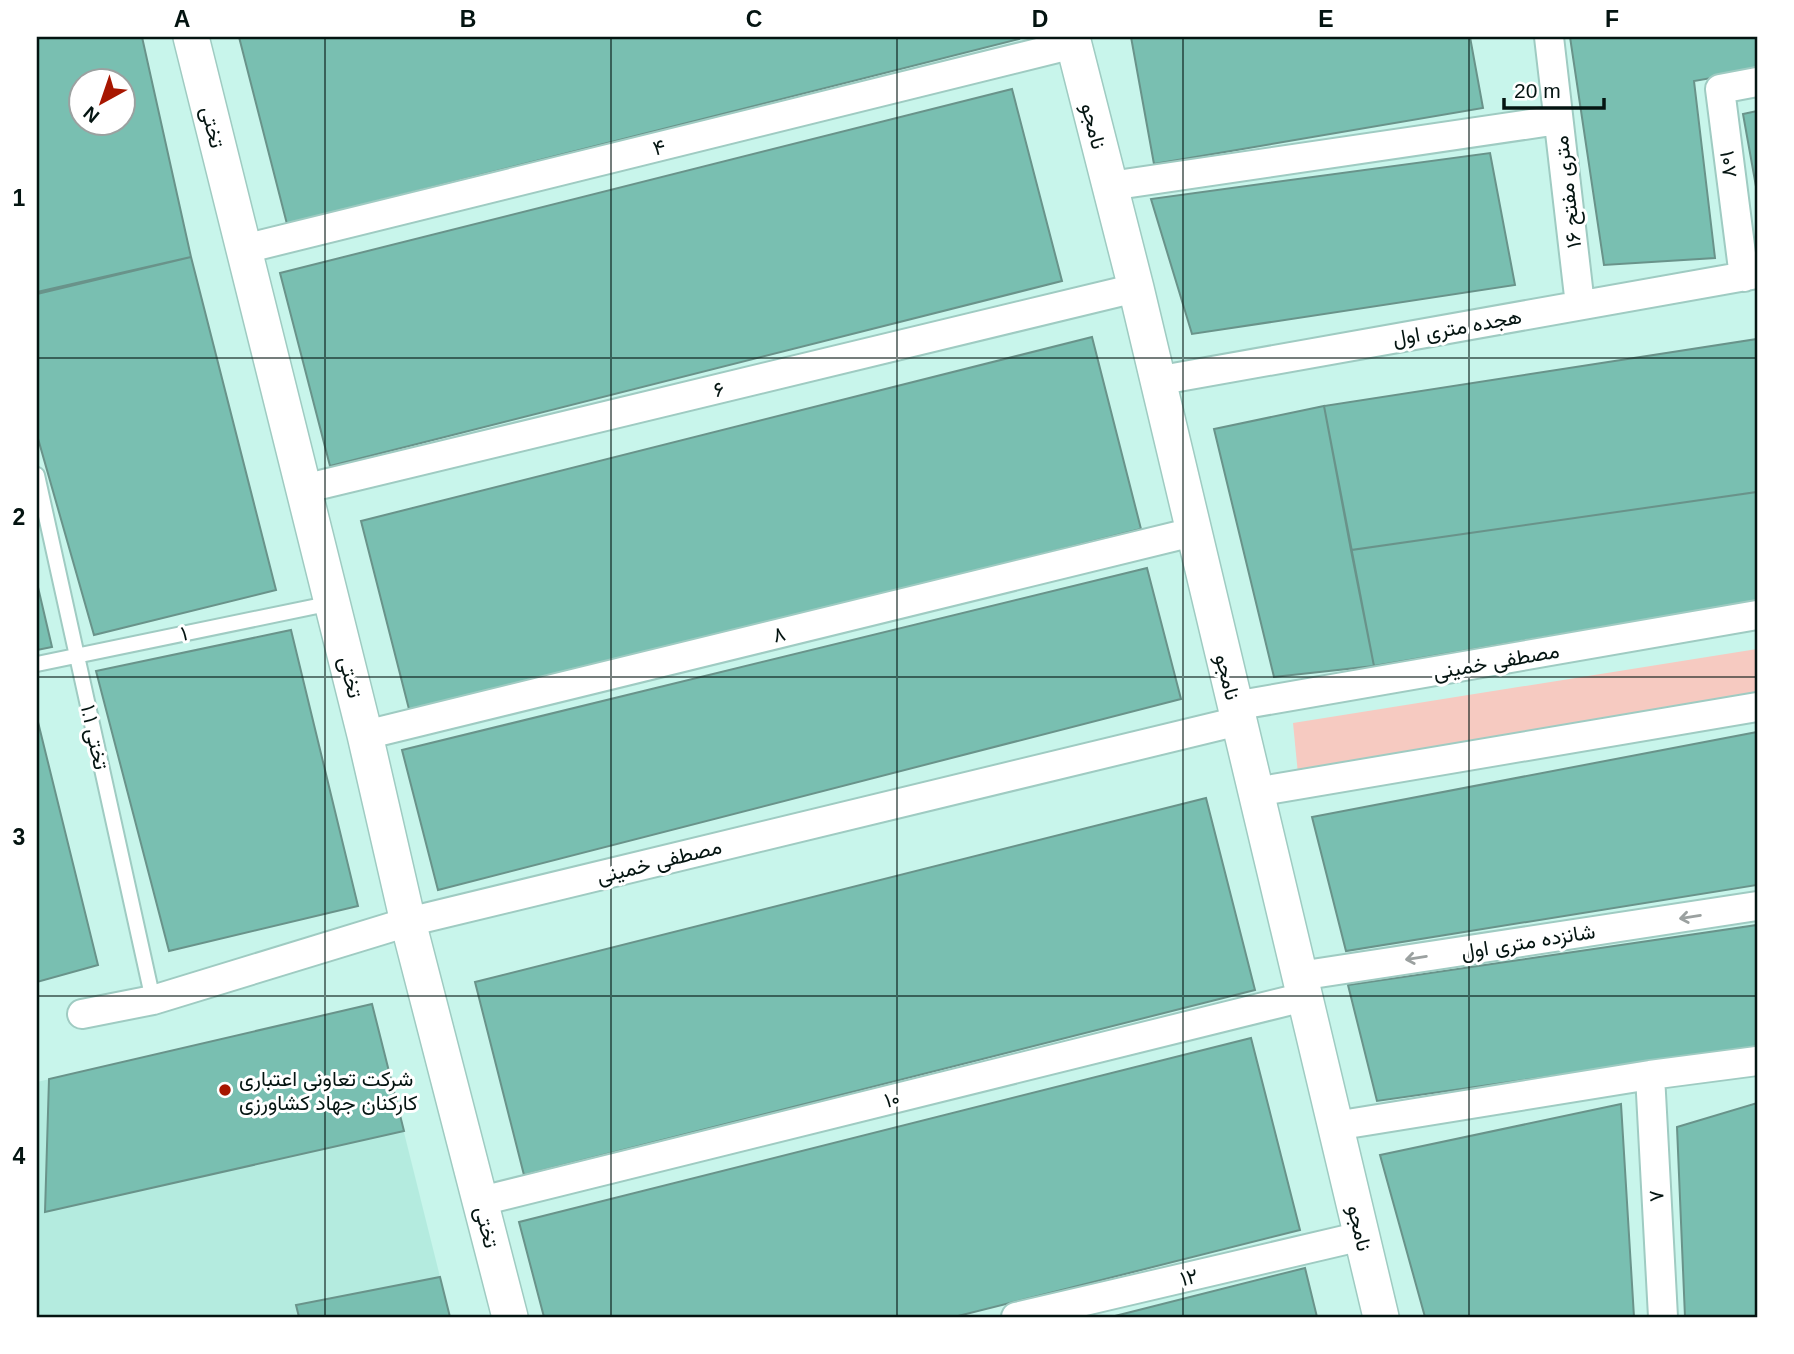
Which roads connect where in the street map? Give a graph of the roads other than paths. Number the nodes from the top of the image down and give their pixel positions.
1 (191, 37) edge
2 (1549, 37) edge
3 (1073, 41) edge
4 (1757, 82) edge
5 (1558, 120) junction
6 (1110, 186) junction
7 (244, 249) junction
8 (1750, 275) edge
9 (1136, 288) junction
10 (1580, 305) junction
11 (1156, 381) junction
12 (37, 475) edge
13 (303, 489) junction
14 (1193, 532) junction
15 (332, 603) junction
16 (1757, 615) edge
17 (77, 655) junction
18 (37, 664) edge
19 (1757, 707) edge
20 (1237, 713) junction
21 (365, 735) junction
22 (1255, 792) junction
23 (1757, 906) edge
24 (408, 922) junction
25 (1301, 987) junction
26 (153, 1000) junction
27 (82, 1014) dead end
28 (1757, 1061) edge
29 (1650, 1075) junction
30 (1335, 1126) junction
31 (481, 1200) junction
32 (1362, 1236) junction
33 (510, 1317) edge
34 (1016, 1317) edge
35 (1381, 1317) edge
36 (1663, 1317) edge

1 - 7 street, تختی
2 - 5 street, ۱۶ متری مفتح
3 - 6 street, نامجو
3 - 7 street, ۴
4 - 8 street, ۱۰۷
5 - 6 street
5 - 10 street, ۱۶ متری مفتح
6 - 9 street, نامجو
7 - 13 street, تختی
8 - 10 street, هجده متری اول
9 - 11 street, نامجو
9 - 13 street, ۶
10 - 11 street, هجده متری اول
11 - 14 street, نامجو
12 - 17 lane, تختی ۱.۱
13 - 15 street, تختی
14 - 20 street, نامجو
14 - 21 street, ۸
15 - 17 lane, ۱
15 - 21 street, تختی
16 - 20 street, مصطفی خمینی
17 - 18 lane, ۱
17 - 26 lane, تختی ۱.۱
19 - 22 street
20 - 22 street, نامجو
20 - 24 street, مصطفی خمینی
21 - 24 street, تختی
22 - 25 street, نامجو
23 -> 25 street, شانزده متری اول
24 - 26 street, مصطفی خمینی
24 - 31 street, تختی
25 - 30 street, نامجو
25 - 31 street, ۱۰
26 - 27 street, مصطفی خمینی
28 - 29 street
29 - 30 street
29 - 36 street, ۷
30 - 32 street, نامجو
31 - 33 street, تختی
32 - 34 street, ۱۲
32 - 35 street, نامجو

